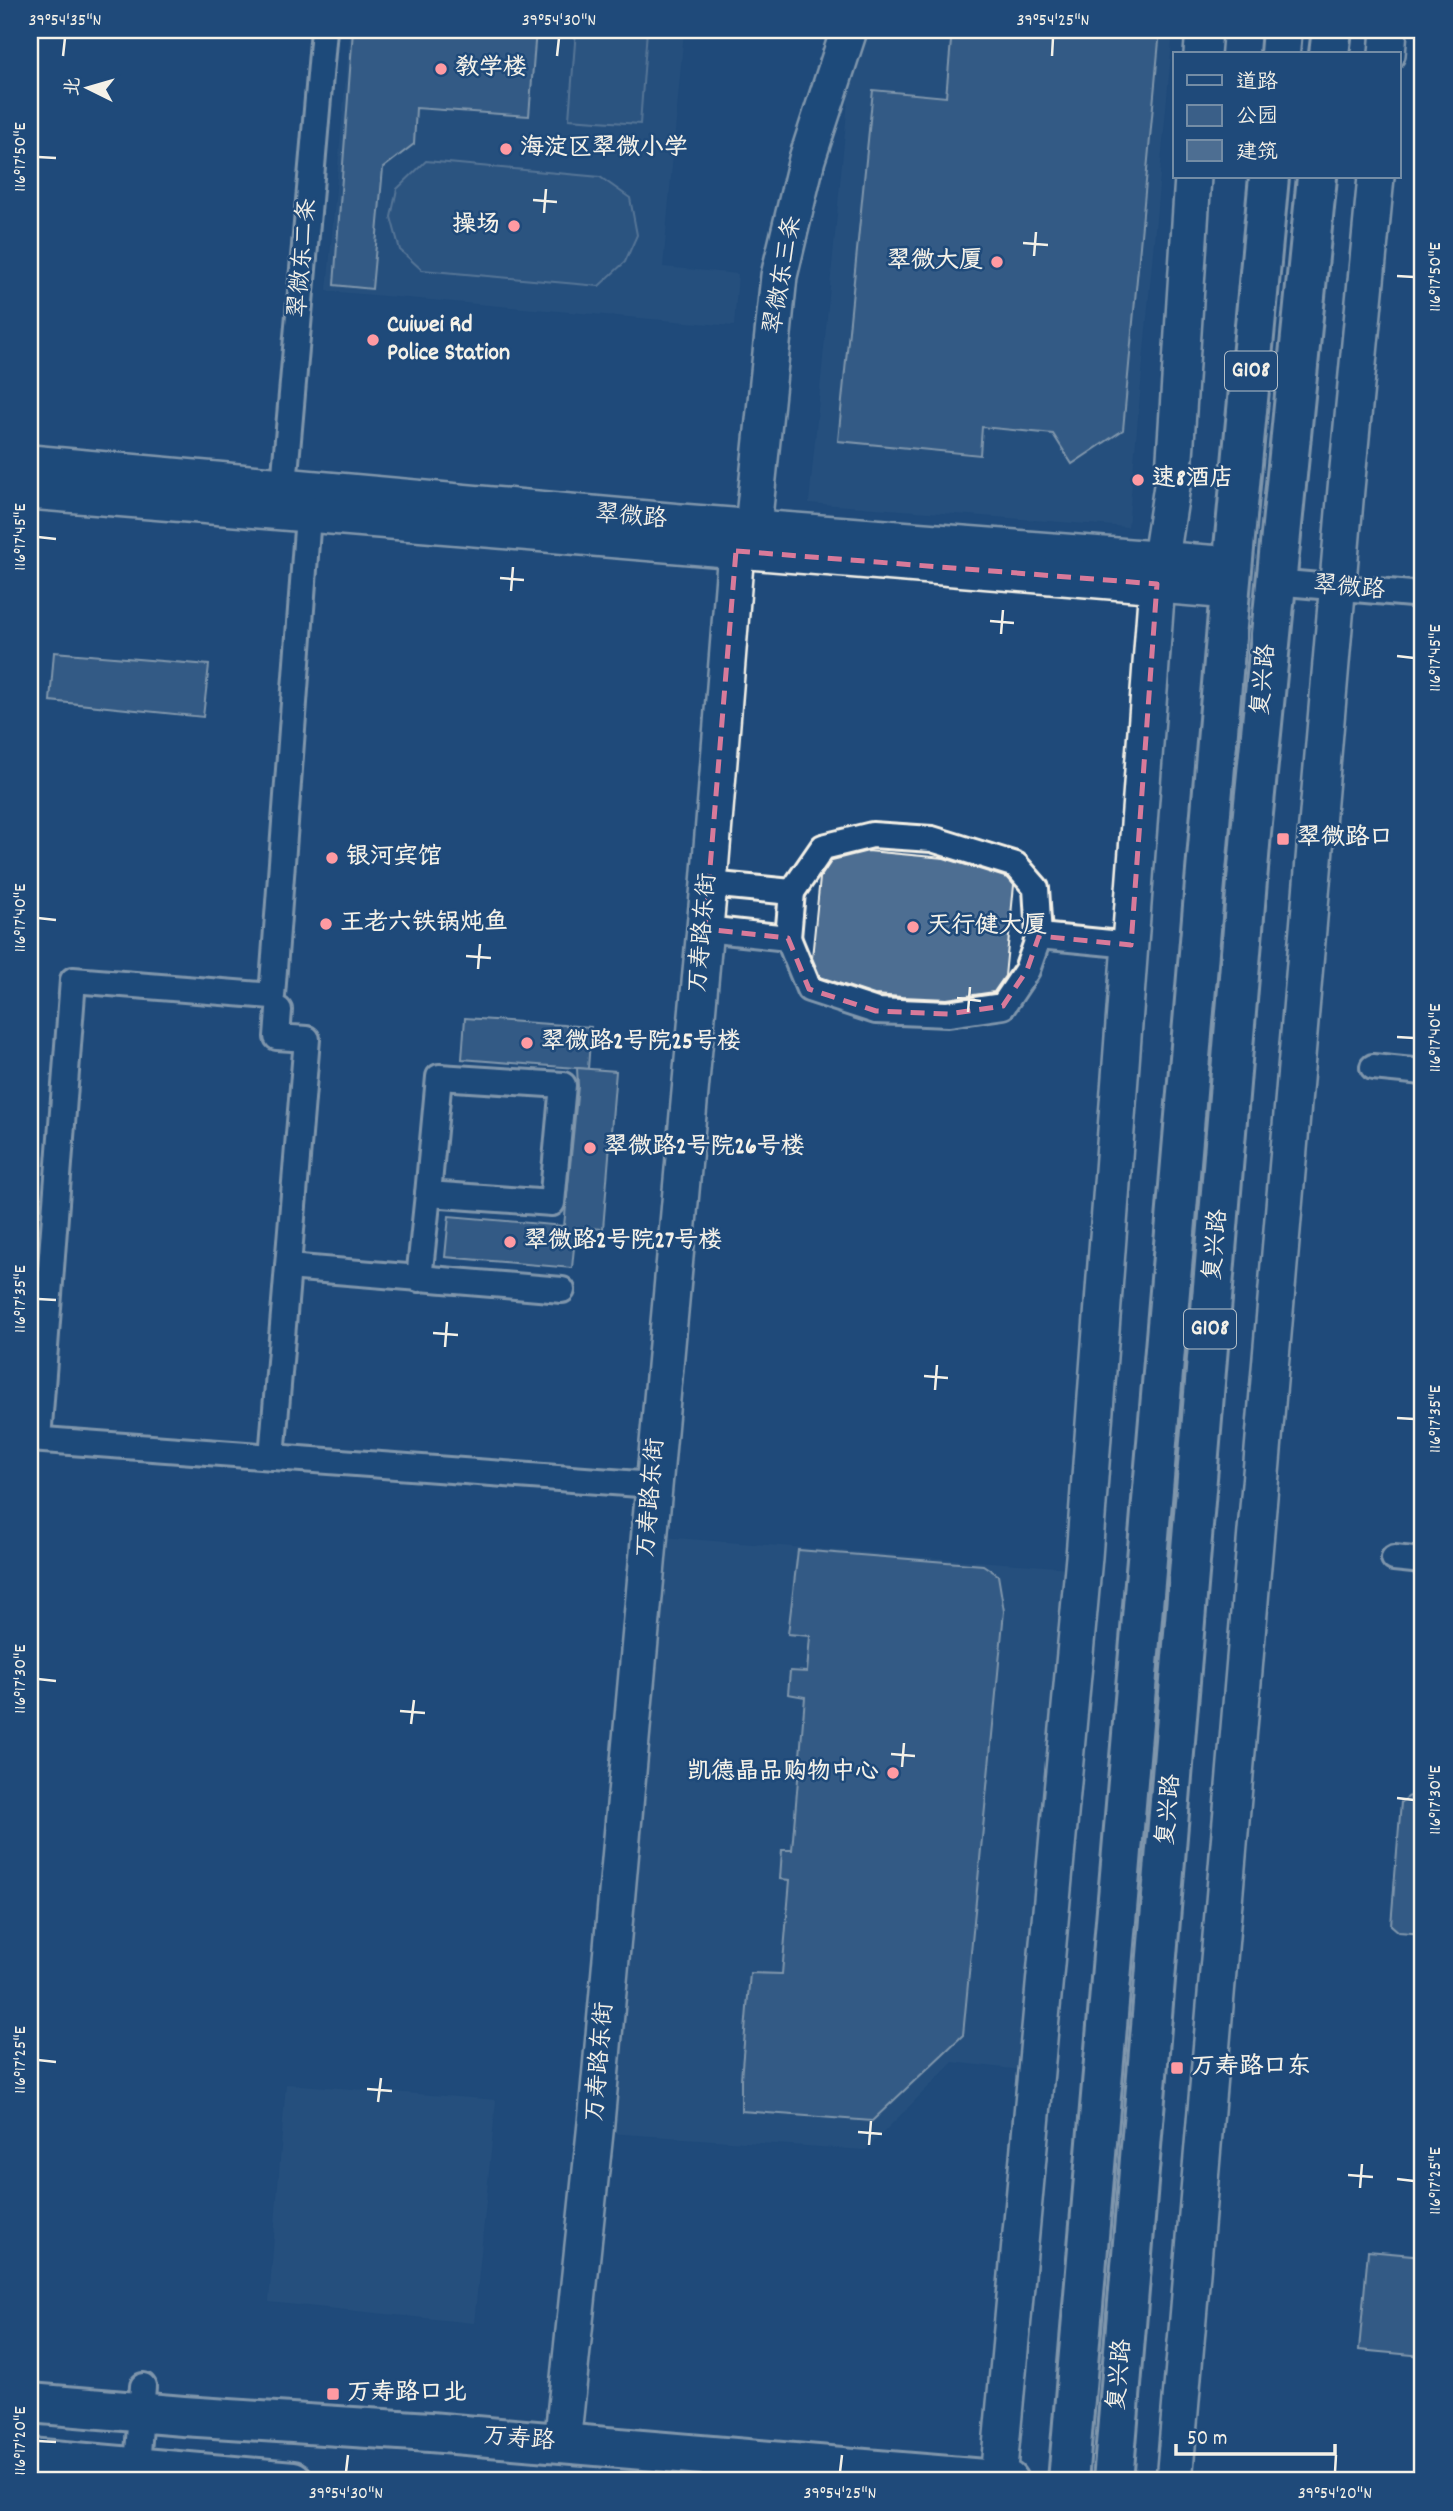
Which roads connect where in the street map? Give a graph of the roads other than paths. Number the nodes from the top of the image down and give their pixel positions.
1 (324, 30) edge
2 (849, 30) edge
3 (1204, 30) edge
4 (1282, 30) edge
5 (1332, 30) edge
6 (1389, 30) edge
7 (1202, 52) edge
8 (1280, 52) edge
9 (1329, 52) edge
10 (1387, 52) edge
11 (1193, 178) edge
12 (1269, 178) edge
13 (1317, 178) edge
14 (1376, 178) edge
15 (30, 463) edge
16 (284, 485) junction
17 (30, 491) edge
18 (308, 516) junction
19 (744, 539) junction
20 (1159, 572) junction
21 (1232, 578) junction
22 (1274, 582) junction
23 (1338, 588) junction
24 (1423, 595) edge
25 (709, 884) junction
26 (792, 892) junction
27 (705, 929) junction
28 (1039, 936) junction
29 (788, 938) junction
30 (1131, 945) junction
31 (279, 1010) dead end
32 (1373, 1067) dead end
33 (1423, 1072) edge
34 (428, 1194) junction
35 (288, 1267) junction
36 (419, 1279) junction
37 (562, 1290) dead end
38 (34, 1439) edge
39 (272, 1457) junction
40 (653, 1485) junction
41 (1394, 1558) dead end
42 (1423, 1561) edge
43 (30, 2403) edge
44 (139, 2437) edge
45 (562, 2444) junction
46 (30, 2458) edge
47 (1003, 2480) edge
48 (293, 2481) edge
49 (1068, 2481) edge
50 (1112, 2481) edge
51 (1174, 2481) edge

1 - 16 street, 翠微东二条
2 - 19 street, 翠微东三条
3 - 7 street
4 - 8 main road
5 - 9 main road
6 - 10 street
11 - 20 street
12 - 21 main road, 复兴路 / G108
13 - 22 main road, 复兴路 / G108
14 - 23 street
15 - 16 street, 翠微路
16 - 19 street, 翠微路
17 - 18 street, 翠微路
18 - 19 street, 翠微路
18 - 38 street
19 - 20 street, 翠微路
19 - 25 street, 万寿路东街
20 - 21 street, 翠微路
20 - 30 street
21 - 49 main road, 复兴路 / G108
22 - 23 street, 翠微路
22 - 50 main road, 复兴路 / G108
23 - 24 street, 翠微路
23 - 51 street
25 - 26 street
25 - 27 street, 万寿路东街
26 - 28 street
26 - 29 street
27 - 29 street
27 - 40 street, 万寿路东街
28 - 29 street
28 - 30 street
30 - 47 street
31 - 35 street
32 - 33 street
34 - 34 street
34 - 36 street
35 - 36 street
35 - 39 street
36 - 37 street
38 - 39 street
39 - 40 street
40 - 45 street, 万寿路东街
41 - 42 street
43 - 44 main road
44 - 45 main road, 万寿路
44 - 46 main road
44 - 48 main road
45 - 47 main road, 万寿路

